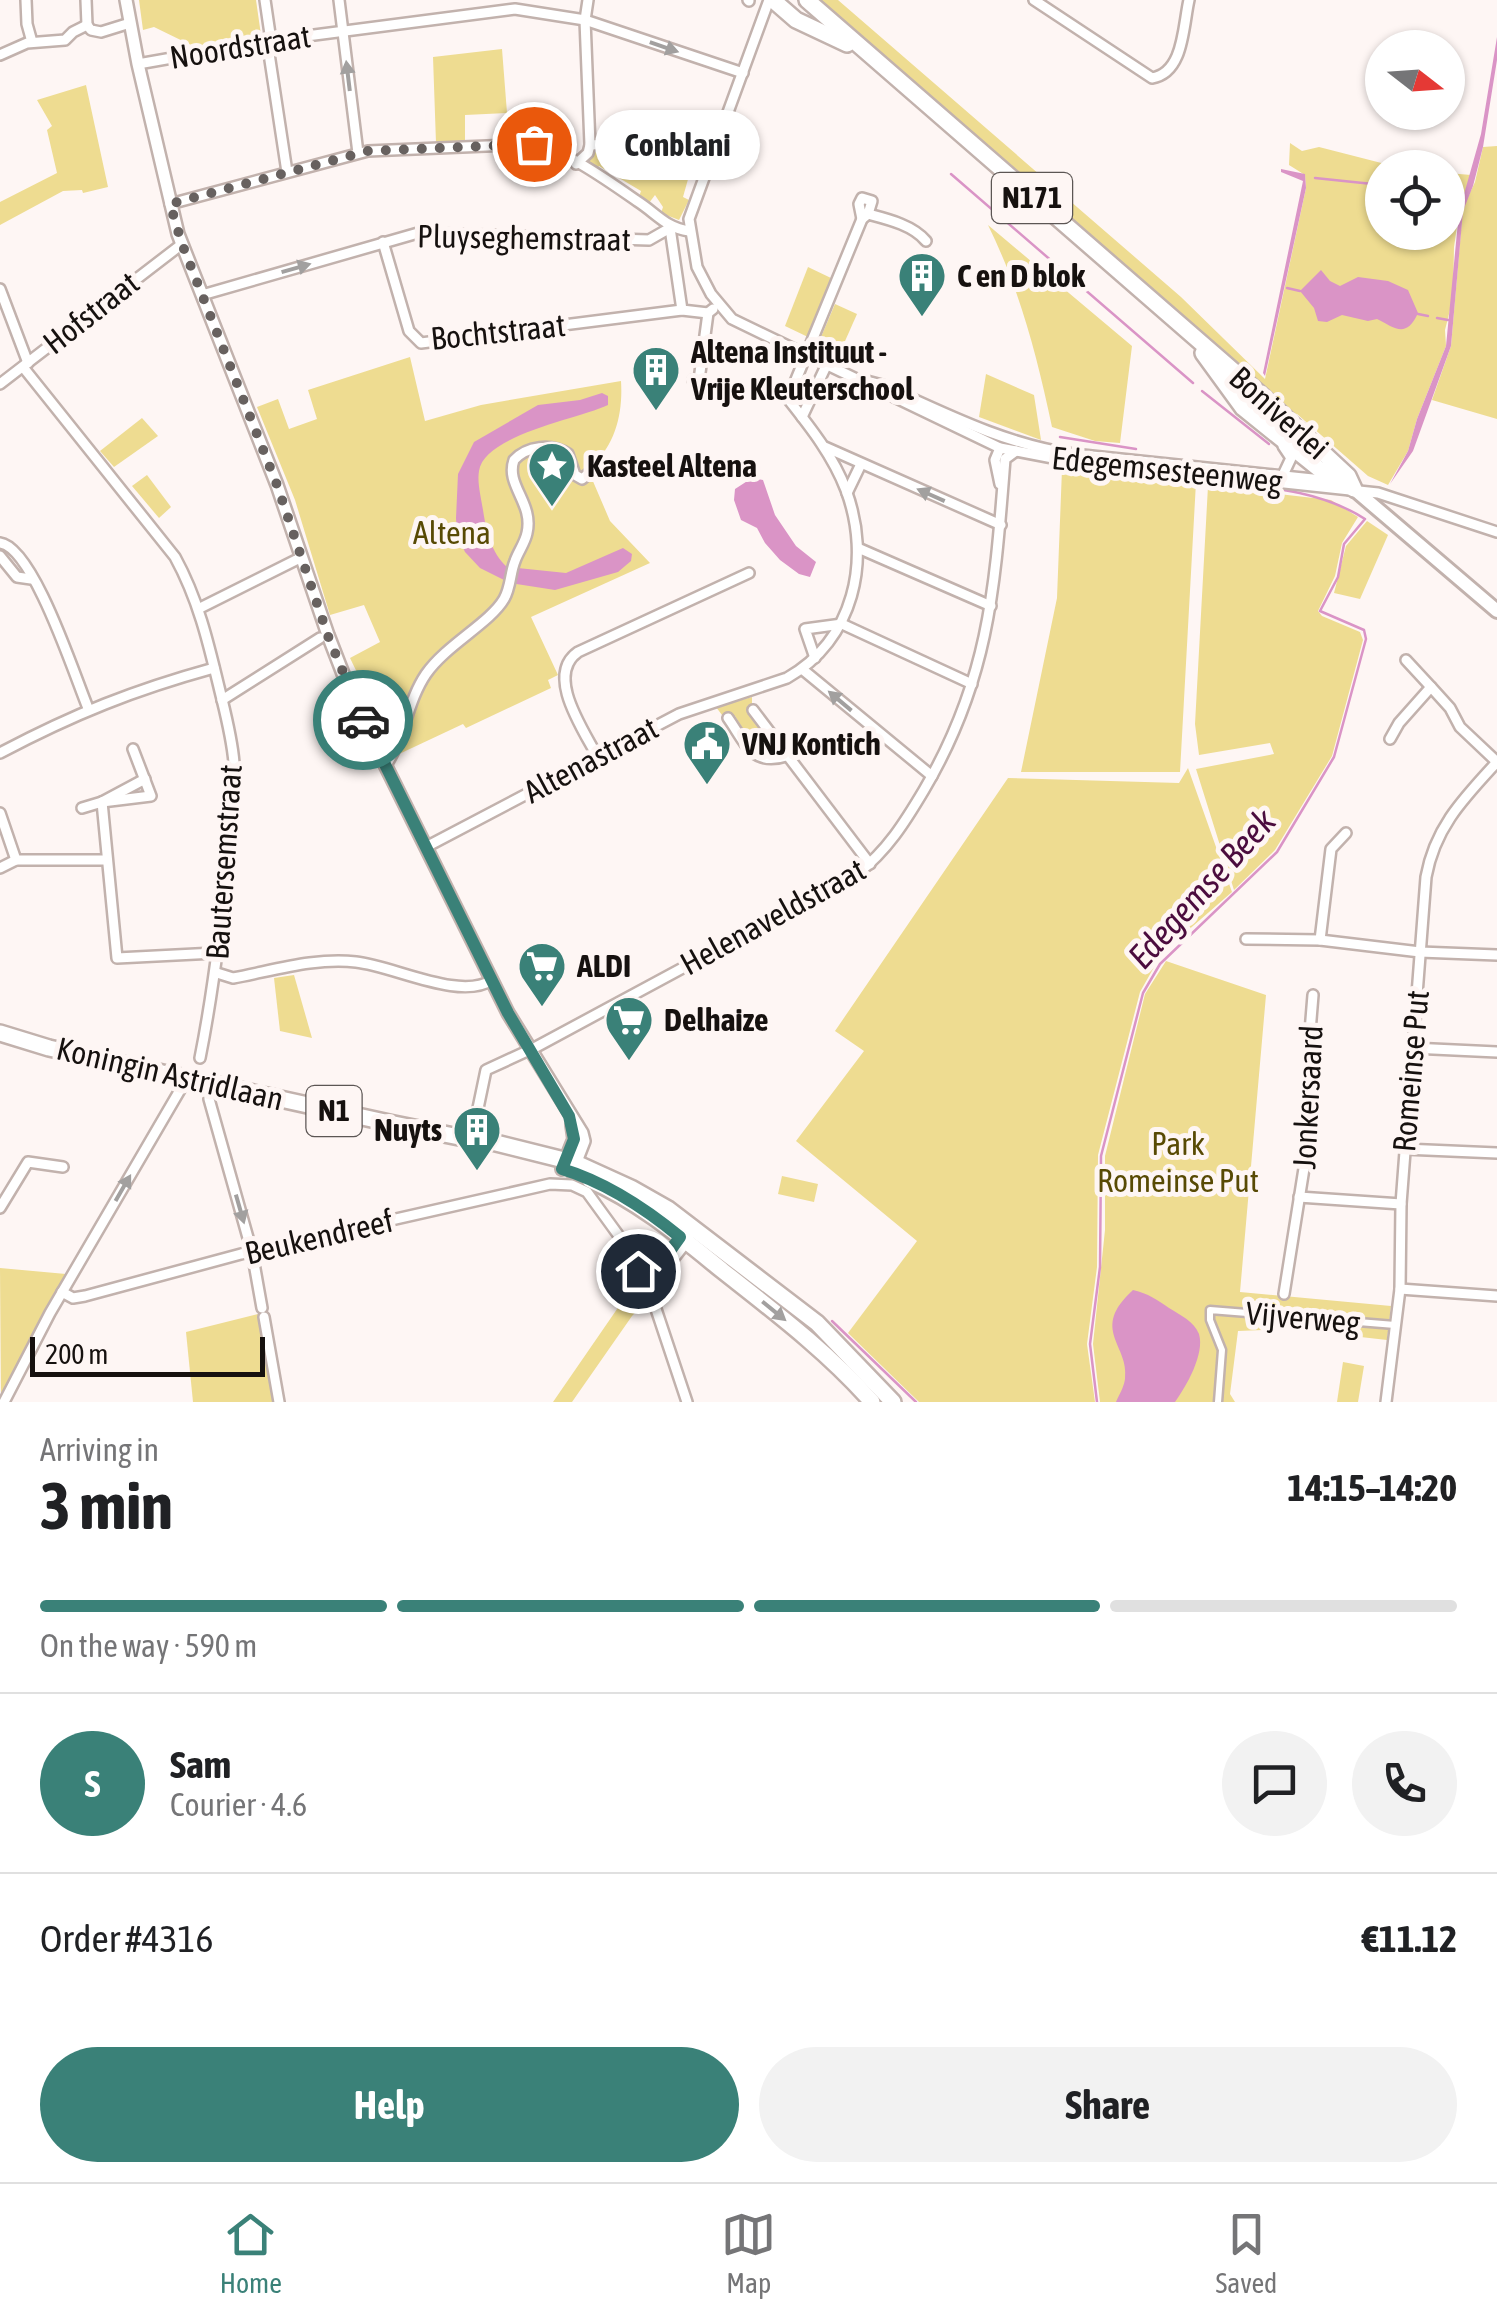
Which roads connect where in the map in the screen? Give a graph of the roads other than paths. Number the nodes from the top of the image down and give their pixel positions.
1 (26, 0) edge
2 (86, 0) edge
3 (126, 0) edge
4 (265, 0) edge
5 (339, 0) edge
6 (522, 0) edge
7 (588, 0) edge
8 (771, 0) edge
9 (807, 0) edge
10 (1034, 0) edge
11 (1188, 0) edge
12 (515, 9) junction
13 (585, 20) junction
14 (130, 23) junction
15 (88, 25) junction
16 (342, 31) junction
17 (268, 41) junction
18 (32, 42) junction
19 (866, 54) junction
20 (0, 56) edge
21 (138, 64) junction
22 (743, 73) junction
23 (716, 144) junction
24 (590, 145) junction
25 (358, 153) junction
26 (576, 164) junction
27 (286, 172) junction
28 (170, 204) junction
29 (670, 228) junction
30 (690, 231) junction
31 (926, 241) dead end
32 (383, 242) junction
33 (182, 244) junction
34 (0, 289) edge
35 (202, 295) junction
36 (719, 304) junction
37 (682, 310) junction
38 (708, 313) junction
39 (1197, 342) junction
40 (806, 357) junction
41 (26, 365) junction
42 (826, 366) junction
43 (852, 379) junction
44 (694, 380) dead end
45 (0, 384) edge
46 (802, 417) junction
47 (1272, 432) junction
48 (825, 447) junction
49 (1016, 447) junction
50 (1000, 448) junction
51 (1046, 453) junction
52 (861, 464) junction
53 (594, 469) dead end
54 (1283, 475) junction
55 (1351, 482) junction
56 (1002, 488) junction
57 (847, 493) junction
58 (1399, 498) junction
59 (1394, 523) junction
60 (1001, 525) junction
61 (1497, 532) edge
62 (0, 543) edge
63 (858, 548) junction
64 (0, 556) edge
65 (296, 560) dead end
66 (750, 573) dead end
67 (31, 579) junction
68 (991, 606) junction
69 (200, 608) junction
70 (1497, 611) edge
71 (842, 624) junction
72 (320, 638) dead end
73 (815, 658) junction
74 (1406, 660) dead end
75 (214, 668) junction
76 (802, 669) junction
77 (972, 684) junction
78 (1431, 687) junction
79 (222, 700) junction
80 (88, 708) junction
81 (753, 710) dead end
82 (728, 718) dead end
83 (1390, 739) dead end
84 (132, 749) dead end
85 (0, 753) edge
86 (597, 756) junction
87 (786, 756) junction
88 (1497, 762) edge
89 (386, 765) junction
90 (932, 776) junction
91 (146, 778) junction
92 (102, 802) junction
93 (82, 808) dead end
94 (0, 813) edge
95 (1346, 832) dead end
96 (426, 847) junction
97 (16, 860) junction
98 (106, 860) junction
99 (870, 864) junction
100 (0, 868) edge
101 (1246, 939) dead end
102 (1320, 940) junction
103 (1420, 952) junction
104 (216, 953) junction
105 (1497, 954) edge
106 (217, 973) junction
107 (488, 982) junction
108 (1313, 996) dead end
109 (0, 1032) edge
110 (1412, 1048) junction
111 (529, 1050) junction
112 (1497, 1052) edge
113 (200, 1058) dead end
114 (188, 1078) junction
115 (209, 1083) junction
116 (477, 1113) dead end
117 (1404, 1150) junction
118 (1497, 1154) edge
119 (569, 1166) junction
120 (63, 1167) dead end
121 (1299, 1197) junction
122 (1400, 1204) junction
123 (0, 1208) edge
124 (688, 1234) junction
125 (252, 1252) junction
126 (640, 1275) junction
127 (1400, 1288) junction
128 (62, 1292) junction
129 (1284, 1294) dead end
130 (1497, 1296) edge
131 (1396, 1325) junction
132 (4, 1402) edge
133 (280, 1402) edge
134 (687, 1402) edge
135 (872, 1402) edge
136 (893, 1402) edge
137 (1218, 1402) edge
138 (1386, 1402) edge

1 - 18 street
2 - 15 street
3 - 14 street
4 - 17 street
5 - 16 street
6 - 12 street
7 - 13 street
8 - 19 main road, Boniverlei / N171
8 - 22 street
9 - 19 main road, Boniverlei / N171
10 - 11 street
12 - 13 street, Noordstraat
12 - 16 street, Noordstraat
13 -> 22 street, Noordstraat
13 - 24 street
14 - 15 street
14 - 21 street
15 - 18 street
16 - 17 street, Noordstraat
25 -> 16 street
17 - 21 street, Noordstraat
17 - 27 street
18 - 20 street
19 - 39 main road, Boniverlei / N171
21 - 28 street
22 - 23 street
23 - 24 street
23 - 30 street
24 - 26 street
25 - 26 street
25 - 27 street
26 - 29 street
27 - 28 street
28 - 33 street
29 - 30 street
29 - 32 street, Pluyseghemstraat
29 - 37 street
30 - 36 street, Edegemsesteenweg
31 - 40 street
35 -> 32 street, Pluyseghemstraat
32 - 37 street, Bochtstraat
33 - 35 street
33 - 41 street, Hofstraat
34 - 41 street, Bautersemstraat
35 - 89 street
36 - 38 street
36 - 40 street, Edegemsesteenweg
37 - 38 street
38 - 44 street
39 - 47 main road, Boniverlei / N171
39 - 55 main road, Boniverlei / N171
40 - 42 street, Edegemsesteenweg
40 - 46 street
41 - 45 street, Hofstraat
41 - 69 street, Bautersemstraat
42 - 43 street, Edegemsesteenweg
42 - 46 street
43 - 49 street, Edegemsesteenweg
43 - 50 street, Edegemsesteenweg
46 - 48 street, Altenastraat
47 - 54 street, Boniverlei
47 - 55 main road, Boniverlei / N171
48 - 52 street
48 - 57 street, Altenastraat
49 - 50 street, Edegemsesteenweg
49 - 51 street, Edegemsesteenweg
49 - 56 street, Helenaveldstraat
50 - 56 street, Helenaveldstraat
51 - 54 street, Edegemsesteenweg
51 - 55 street, Edegemsesteenweg
52 - 57 street
60 -> 52 street
53 - 89 street
54 - 55 street, Edegemsesteenweg
55 - 58 street
55 - 59 main road, Boniverlei / N171
56 - 60 street, Helenaveldstraat
57 - 63 street, Altenastraat
58 - 59 street
58 - 61 street
59 - 70 main road, Boniverlei / N171
60 - 68 street, Helenaveldstraat
62 - 67 street
63 - 68 street
63 - 71 street, Altenastraat
64 - 67 street
65 - 69 street
66 - 86 street
67 - 80 street
68 - 77 street, Helenaveldstraat
69 - 75 street, Bautersemstraat
71 - 73 street, Altenastraat
71 - 73 street
71 - 77 street
72 - 79 street
73 - 76 street, Altenastraat
74 - 78 street
75 - 79 street, Bautersemstraat
75 - 80 street
76 - 86 street, Altenastraat
90 -> 76 street
77 - 90 street, Helenaveldstraat
78 - 83 street
78 - 88 street
79 - 104 street, Bautersemstraat
80 - 85 street
81 - 87 street
82 - 87 street
84 - 91 street
86 - 96 street, Altenastraat
87 - 99 street
88 - 103 street, Romeinse Put
89 - 96 street
90 - 99 street, Helenaveldstraat
91 - 92 street
91 - 92 street
92 - 93 street
92 - 98 street
94 - 97 street
95 - 102 street
96 - 107 street
97 - 98 street
97 - 100 street
98 - 104 street
99 - 111 street, Helenaveldstraat
101 - 102 street
102 - 103 street
103 - 105 street
103 - 110 street, Romeinse Put
104 - 106 street, Bautersemstraat
106 - 107 street
106 - 113 street, Bautersemstraat
107 - 111 street
108 - 121 street, Jonkersaard
109 - 114 main road, Koningin Astridlaan / N1
110 - 112 street
110 - 117 street, Romeinse Put
111 - 116 street, Helenaveldstraat
111 - 119 street
114 - 115 main road, Koningin Astridlaan / N1
128 -> 114 street
115 - 119 main road, Koningin Astridlaan / N1
115 -> 125 street
117 - 118 street
117 - 122 street, Romeinse Put
119 - 124 main road, N1
120 - 123 street
121 - 122 street, Jonkersaard
121 - 129 street, Jonkersaard
122 - 127 street, Romeinse Put
124 - 126 street
124 -> 135 main road, N1
124 - 136 main road, N1
125 - 126 street, Beukendreef
125 - 128 street, Beukendreef
125 - 133 street
126 - 134 street
127 - 130 street
127 - 131 street, Romeinse Put
128 - 132 street
131 - 137 street, Vijverweg
131 - 138 street, Romeinse Put

